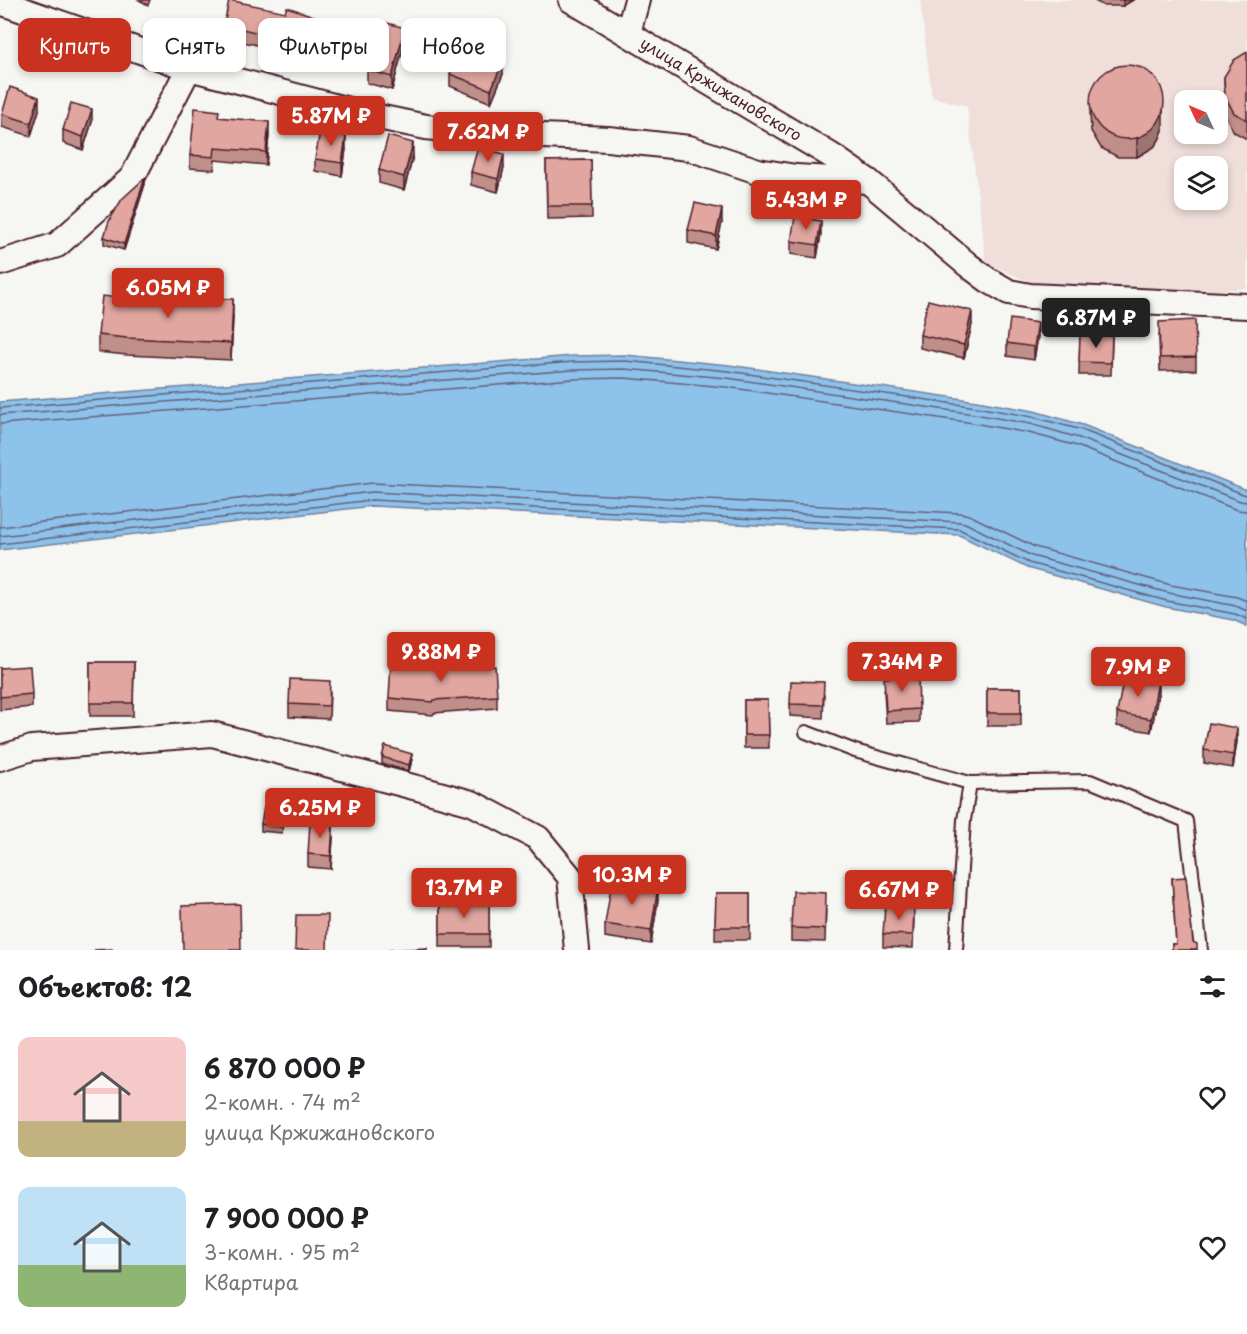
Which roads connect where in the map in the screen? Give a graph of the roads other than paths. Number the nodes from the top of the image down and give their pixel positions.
1 (571, 0) edge
2 (637, 0) edge
3 (0, 2) edge
4 (628, 33) junction
5 (143, 53) edge
6 (187, 72) edge
7 (201, 72) edge
8 (868, 181) junction
9 (0, 263) edge
10 (1247, 306) edge
11 (806, 732) dead end
12 (0, 758) edge
13 (970, 783) junction
14 (577, 950) edge
15 (956, 950) edge
16 (1202, 950) edge

1 - 4 street, улица Кржижановского
2 - 4 street
3 - 5 street
4 - 8 street, улица Кржижановского
6 - 9 street
7 - 8 street
8 - 10 street, улица Кржижановского
11 - 13 lane
12 - 14 street
13 - 15 lane
13 - 16 lane

